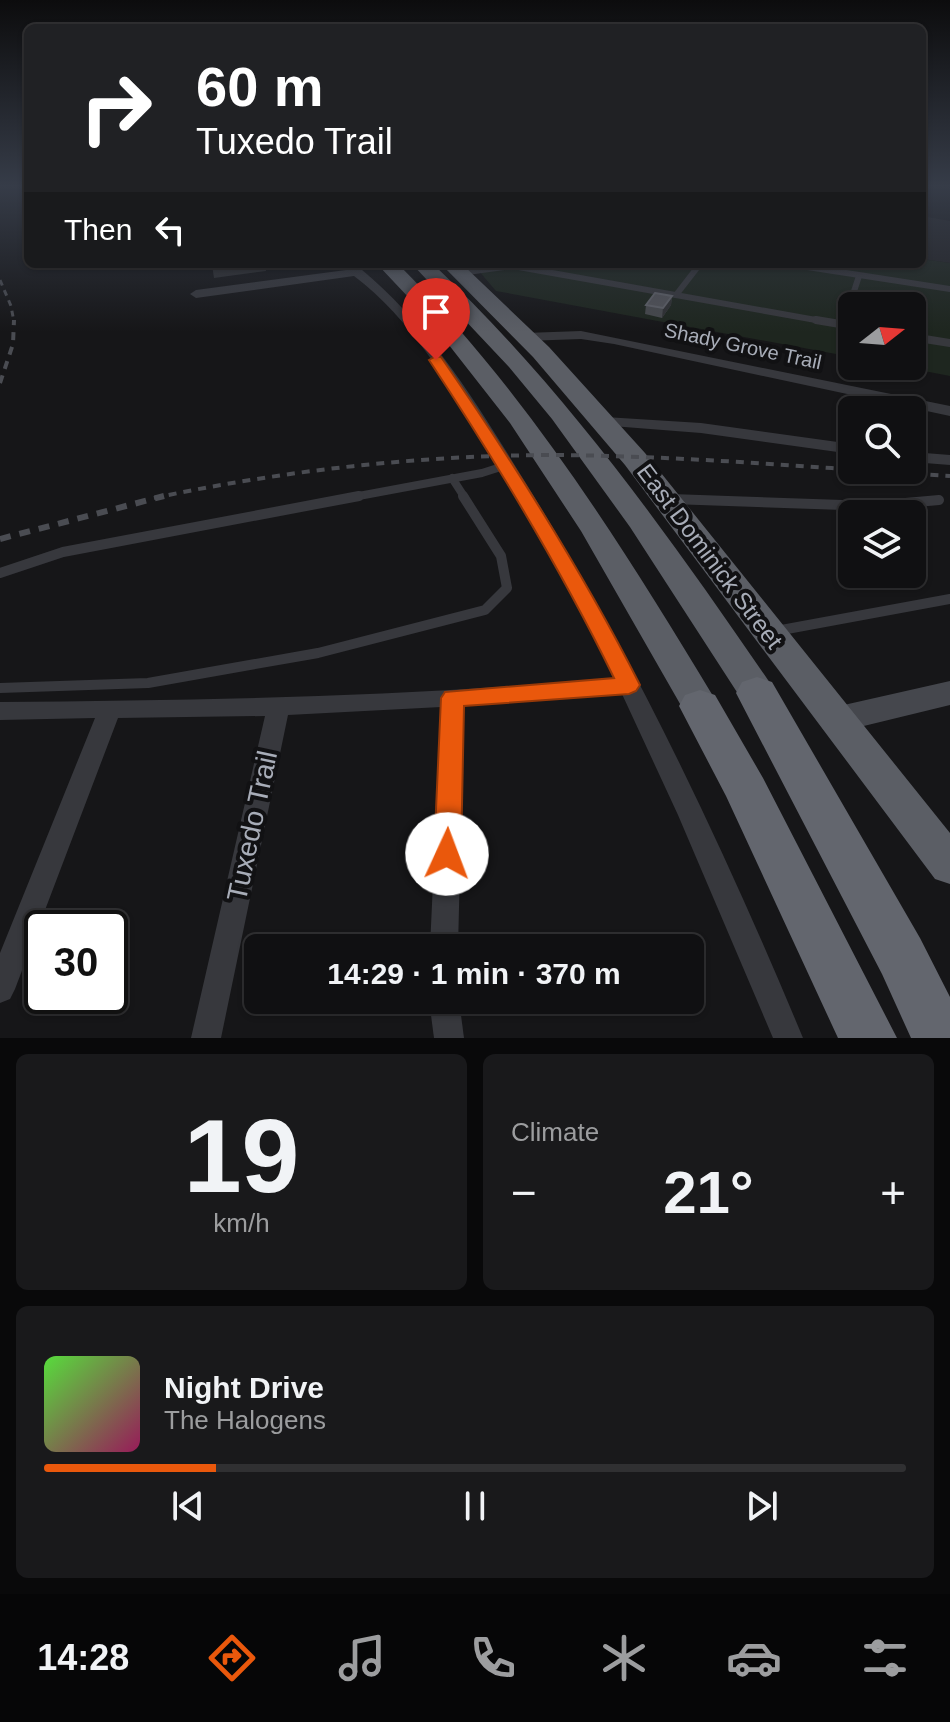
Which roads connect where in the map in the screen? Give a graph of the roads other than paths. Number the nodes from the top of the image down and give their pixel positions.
1 (353, 268) edge
2 (360, 268) edge
3 (361, 268) edge
4 (391, 268) edge
5 (426, 268) edge
6 (456, 268) edge
7 (529, 268) edge
8 (540, 268) edge
9 (697, 268) edge
10 (812, 268) edge
11 (538, 270) junction
12 (859, 276) junction
13 (950, 289) edge
14 (854, 292) edge
15 (196, 294) dead end
16 (676, 295) junction
17 (439, 318) junction
18 (838, 323) edge
19 (525, 337) junction
20 (926, 339) edge
21 (950, 343) edge
22 (950, 411) edge
23 (605, 422) junction
24 (838, 447) edge
25 (926, 458) edge
26 (950, 460) edge
27 (507, 465) junction
28 (452, 478) junction
29 (668, 499) junction
30 (939, 500) dead end
31 (0, 573) edge
32 (950, 599) edge
33 (769, 633) junction
34 (629, 685) junction
35 (0, 688) edge
36 (757, 693) joint
37 (950, 693) edge
38 (453, 698) junction
39 (700, 706) joint
40 (278, 707) junction
41 (0, 711) edge
42 (109, 711) junction
43 (835, 720) junction
44 (950, 865) edge
45 (854, 871) junction
46 (445, 934) edge
47 (0, 989) edge
48 (950, 1007) edge
49 (446, 1014) edge
50 (206, 1038) edge
51 (449, 1038) edge
52 (788, 1038) edge
53 (868, 1038) edge
54 (940, 1038) edge

1 - 15 street
2 - 27 street
3 - 17 highway
4 - 17 highway
5 - 36 highway
6 - 19 highway, East Dominick Street
7 - 11 lane
8 - 11 lane
9 - 16 lane
10 - 12 lane
11 - 16 lane
12 - 13 lane
12 - 14 lane
16 - 18 lane
17 - 39 highway
19 - 22 street, Shady Grove Trail
19 - 23 highway, East Dominick Street
20 - 21 lane
23 - 24 street
23 - 29 highway, East Dominick Street
25 - 26 street
27 - 28 lane
27 - 34 street
28 - 31 lane
28 - 35 lane
29 - 30 lane
29 - 33 highway, East Dominick Street
32 - 33 lane
33 - 43 highway, East Dominick Street
34 - 38 street
34 - 52 street
36 - 45 highway
37 - 43 main road
38 - 40 street
38 - 46 street
39 - 53 highway
40 - 42 street
40 - 50 street, Tuxedo Trail
41 - 42 street
42 - 47 street
43 - 44 highway, East Dominick Street
45 - 48 highway
45 - 54 highway
49 - 51 street

